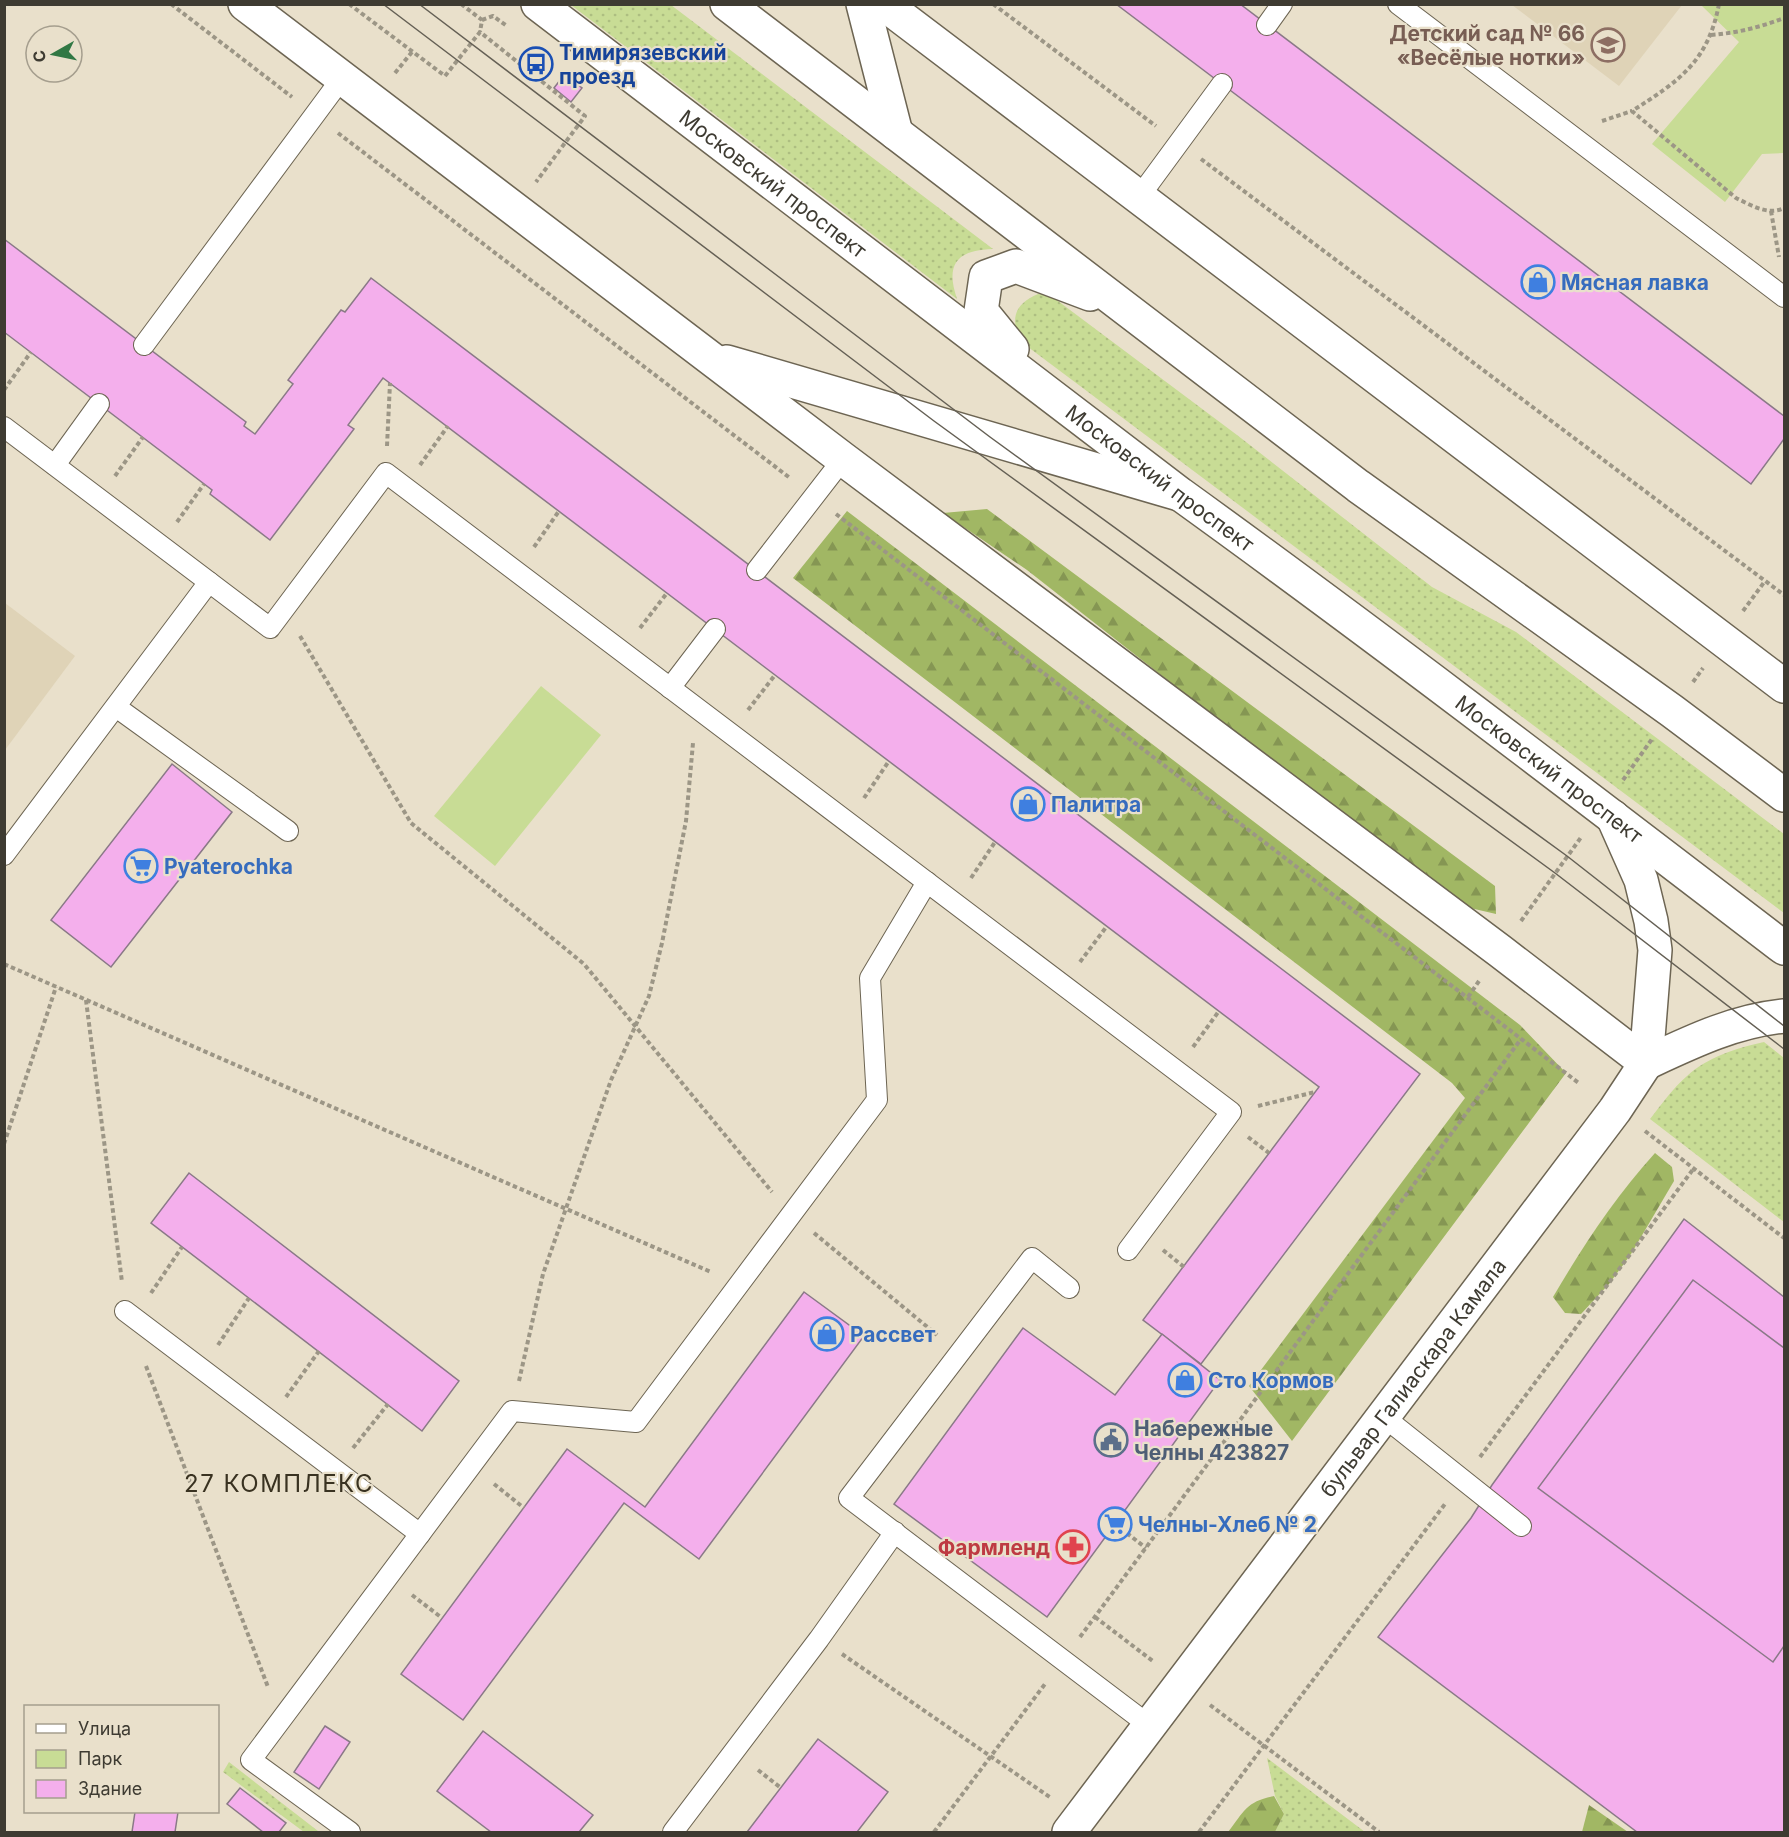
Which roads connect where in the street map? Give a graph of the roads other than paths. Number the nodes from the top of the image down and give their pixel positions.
1 (245, 4) edge
2 (538, 4) edge
3 (727, 4) edge
4 (863, 4) edge
5 (884, 4) edge
6 (1282, 4) edge
7 (1398, 4) edge
8 (1266, 25) dead end
9 (342, 78) junction
10 (1222, 84) dead end
11 (896, 133) junction
12 (1139, 197) junction
13 (1785, 297) edge
14 (1122, 306) junction
15 (144, 345) dead end
16 (708, 356) junction
17 (1051, 395) junction
18 (99, 404) dead end
19 (4, 427) edge
20 (843, 459) junction
21 (55, 465) junction
22 (1180, 494) junction
23 (757, 570) dead end
24 (209, 582) junction
25 (715, 629) dead end
26 (1785, 686) edge
27 (670, 688) junction
28 (116, 707) junction
29 (1785, 795) edge
30 (1613, 818) junction
31 (288, 831) dead end
32 (4, 855) edge
33 (927, 882) junction
34 (1785, 948) edge
35 (1785, 1016) edge
36 (1646, 1063) junction
37 (1128, 1250) dead end
38 (1069, 1288) dead end
39 (130, 1314) road end
40 (1384, 1417) junction
41 (1521, 1527) dead end
42 (895, 1532) junction
43 (420, 1534) junction
44 (1150, 1726) junction
45 (1075, 1825) edge
46 (350, 1833) edge
47 (673, 1833) edge

1 - 9 street
2 - 17 street, Московский проспект
3 - 11 street
4 - 11 street
5 - 12 street
6 - 8 lane
7 - 13 lane
9 - 15 lane
9 - 16 street
10 - 12 lane
11 - 14 street
12 - 26 street
14 - 17 street
14 - 29 street
16 - 20 street
16 - 22 street
17 - 22 street, Московский проспект
18 - 21 lane
19 - 21 lane
20 - 23 lane
20 - 36 street
21 - 24 lane
22 - 30 street, Московский проспект
24 - 27 lane
24 - 28 lane
25 - 27 lane
27 - 33 lane
28 - 31 lane
28 - 32 lane
30 - 34 street, Московский проспект
30 - 36 street, бульвар Галиаскара Камала
33 - 37 lane
33 - 43 lane
35 - 36 street
36 - 40 street, бульвар Галиаскара Камала
38 - 42 lane
39 - 43 lane
40 - 41 lane
40 - 44 street, бульвар Галиаскара Камала
42 - 44 lane
42 - 47 lane
43 - 46 lane
44 - 45 street, бульвар Галиаскара Камала

